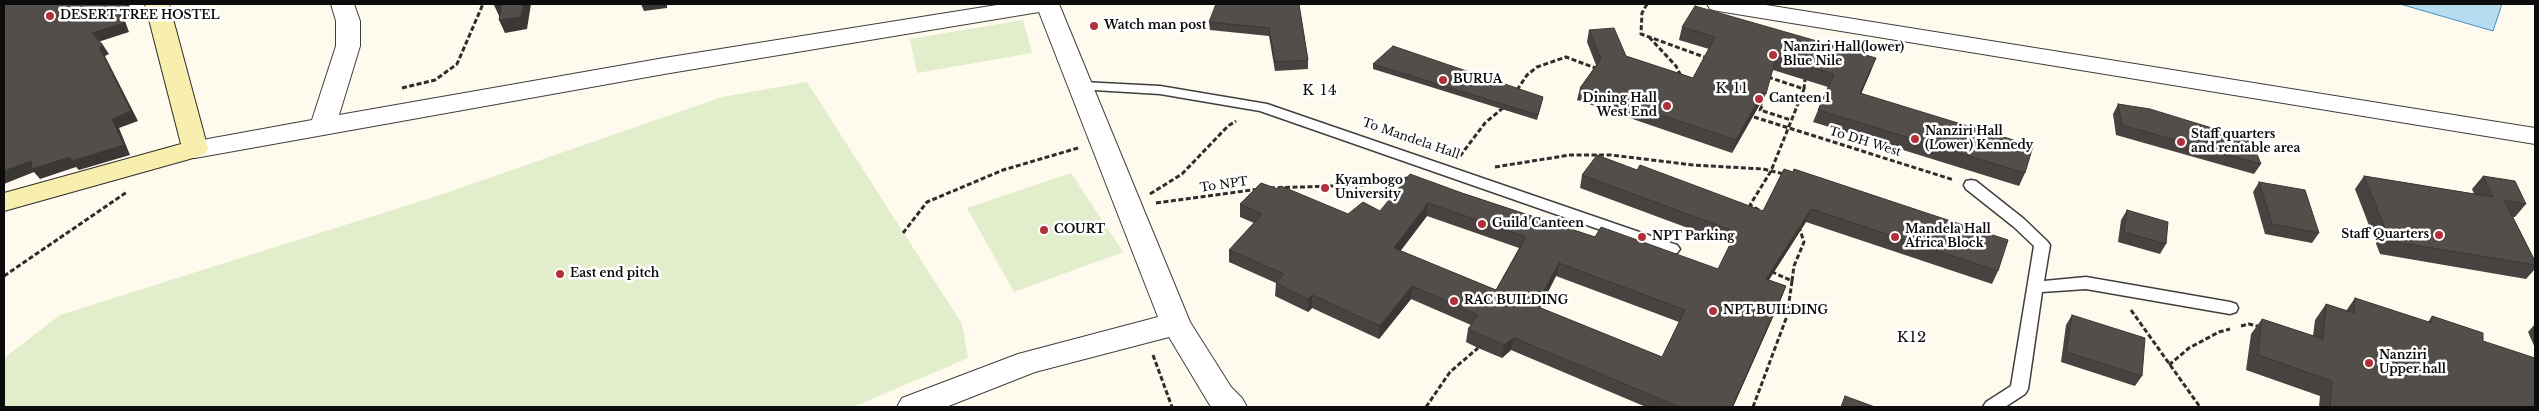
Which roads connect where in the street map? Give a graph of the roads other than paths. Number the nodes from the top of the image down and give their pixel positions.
1 (157, 4) edge
2 (343, 4) edge
3 (1047, 4) edge
4 (1718, 4) edge
5 (1082, 86) junction
6 (323, 125) junction
7 (2535, 136) edge
8 (195, 149) junction
9 (1971, 185) road end
10 (4, 202) edge
11 (1672, 249) dead end
12 (2035, 287) junction
13 (2230, 308) dead end
14 (1176, 324) junction
15 (913, 407) edge
16 (1231, 407) edge
17 (1992, 407) edge

1 - 8 street
2 - 6 street
3 - 5 street
3 - 6 street
4 - 7 street
5 - 11 lane
5 - 14 street
6 - 8 street
8 - 10 street
9 - 12 lane
12 - 13 lane
12 - 17 lane
14 - 15 street
14 - 16 street

